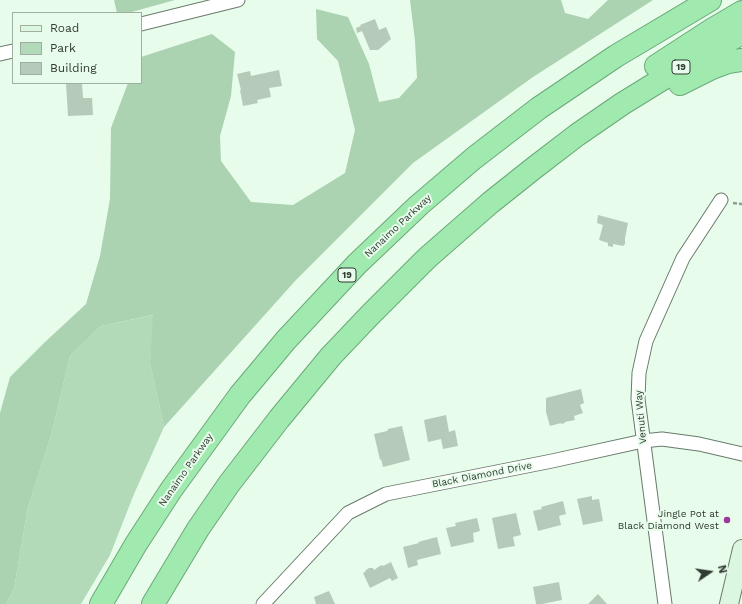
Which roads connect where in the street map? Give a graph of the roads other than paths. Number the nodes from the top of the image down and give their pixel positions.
1 (238, 0) edge
2 (691, 0) edge
3 (710, 0) edge
4 (742, 12) edge
5 (671, 22) junction
6 (142, 24) edge
7 (742, 33) edge
8 (12, 51) edge
9 (0, 54) edge
10 (742, 60) edge
11 (622, 104) junction
12 (721, 200) dead end
13 (643, 441) junction
14 (742, 454) edge
15 (742, 549) edge
16 (102, 604) edge
17 (153, 604) edge
18 (263, 604) edge
19 (665, 604) edge
20 (729, 604) edge

1 - 6 street
2 - 5 highway
3 - 5 highway, Nanaimo Parkway / 19
4 - 11 highway
5 - 16 highway, Nanaimo Parkway / 19
7 - 11 highway, 19
8 - 9 street
10 - 11 highway
11 - 17 highway, 19
12 - 13 street, Venuti Way
13 - 14 street, Black Diamond Drive
13 - 18 street, Black Diamond Drive
13 - 19 street, Venuti Way
15 - 20 main road

